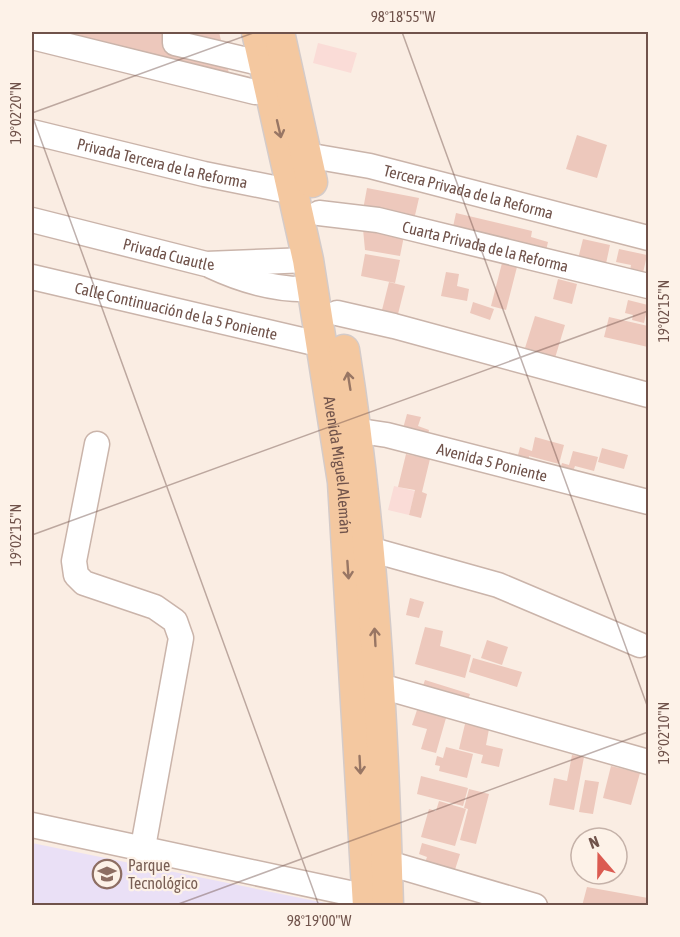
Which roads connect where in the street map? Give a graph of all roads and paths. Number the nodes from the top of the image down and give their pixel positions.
1 (175, 32) edge
2 (257, 32) edge
3 (279, 32) edge
4 (32, 37) edge
5 (275, 82) junction
6 (32, 132) edge
7 (296, 157) junction
8 (294, 192) junction
9 (319, 213) junction
10 (32, 220) edge
11 (648, 238) edge
12 (308, 260) junction
13 (206, 264) junction
14 (32, 277) edge
15 (648, 286) edge
16 (312, 289) junction
17 (337, 313) junction
18 (322, 345) junction
19 (648, 395) edge
20 (345, 428) junction
21 (97, 444) dead end
22 (648, 502) edge
23 (369, 549) junction
24 (640, 645) dead end
25 (378, 685) junction
26 (648, 762) edge
27 (32, 825) edge
28 (143, 847) junction
29 (388, 863) junction
30 (378, 901) edge
31 (535, 906) edge

1 - 5 street
2 - 5 main road, Avenida Miguel Alemán
3 - 5 main road, Avenida Miguel Alemán
4 - 5 street
5 - 7 main road, Avenida Miguel Alemán
6 - 8 street, Privada Tercera de la Reforma
7 - 8 main road, Avenida Miguel Alemán
7 - 9 main road, Avenida Miguel Alemán
7 - 11 street, Tercera Privada de la Reforma
8 - 12 main road, Avenida Miguel Alemán
9 - 15 street, Cuarta Privada de la Reforma
9 - 17 main road, Avenida Miguel Alemán
10 - 13 street, Privada Cuautle
12 - 13 street, Privada Cuautle
12 - 16 main road, Avenida Miguel Alemán
13 - 16 street
14 - 18 street, Calle Continuación de la 5 Poniente
16 - 18 main road, Avenida Miguel Alemán
17 - 19 street
20 -> 17 main road, Avenida Miguel Alemán
18 - 20 main road, Avenida Miguel Alemán
20 - 22 street, Avenida 5 Poniente
20 - 23 main road, Avenida Miguel Alemán
20 -> 30 main road, Avenida Miguel Alemán
21 - 28 street
23 - 24 street
25 -> 23 main road, Avenida Miguel Alemán
25 - 26 street
25 - 29 main road, Avenida Miguel Alemán
27 - 28 street
28 - 30 street
29 - 30 main road, Avenida Miguel Alemán
29 - 31 street

